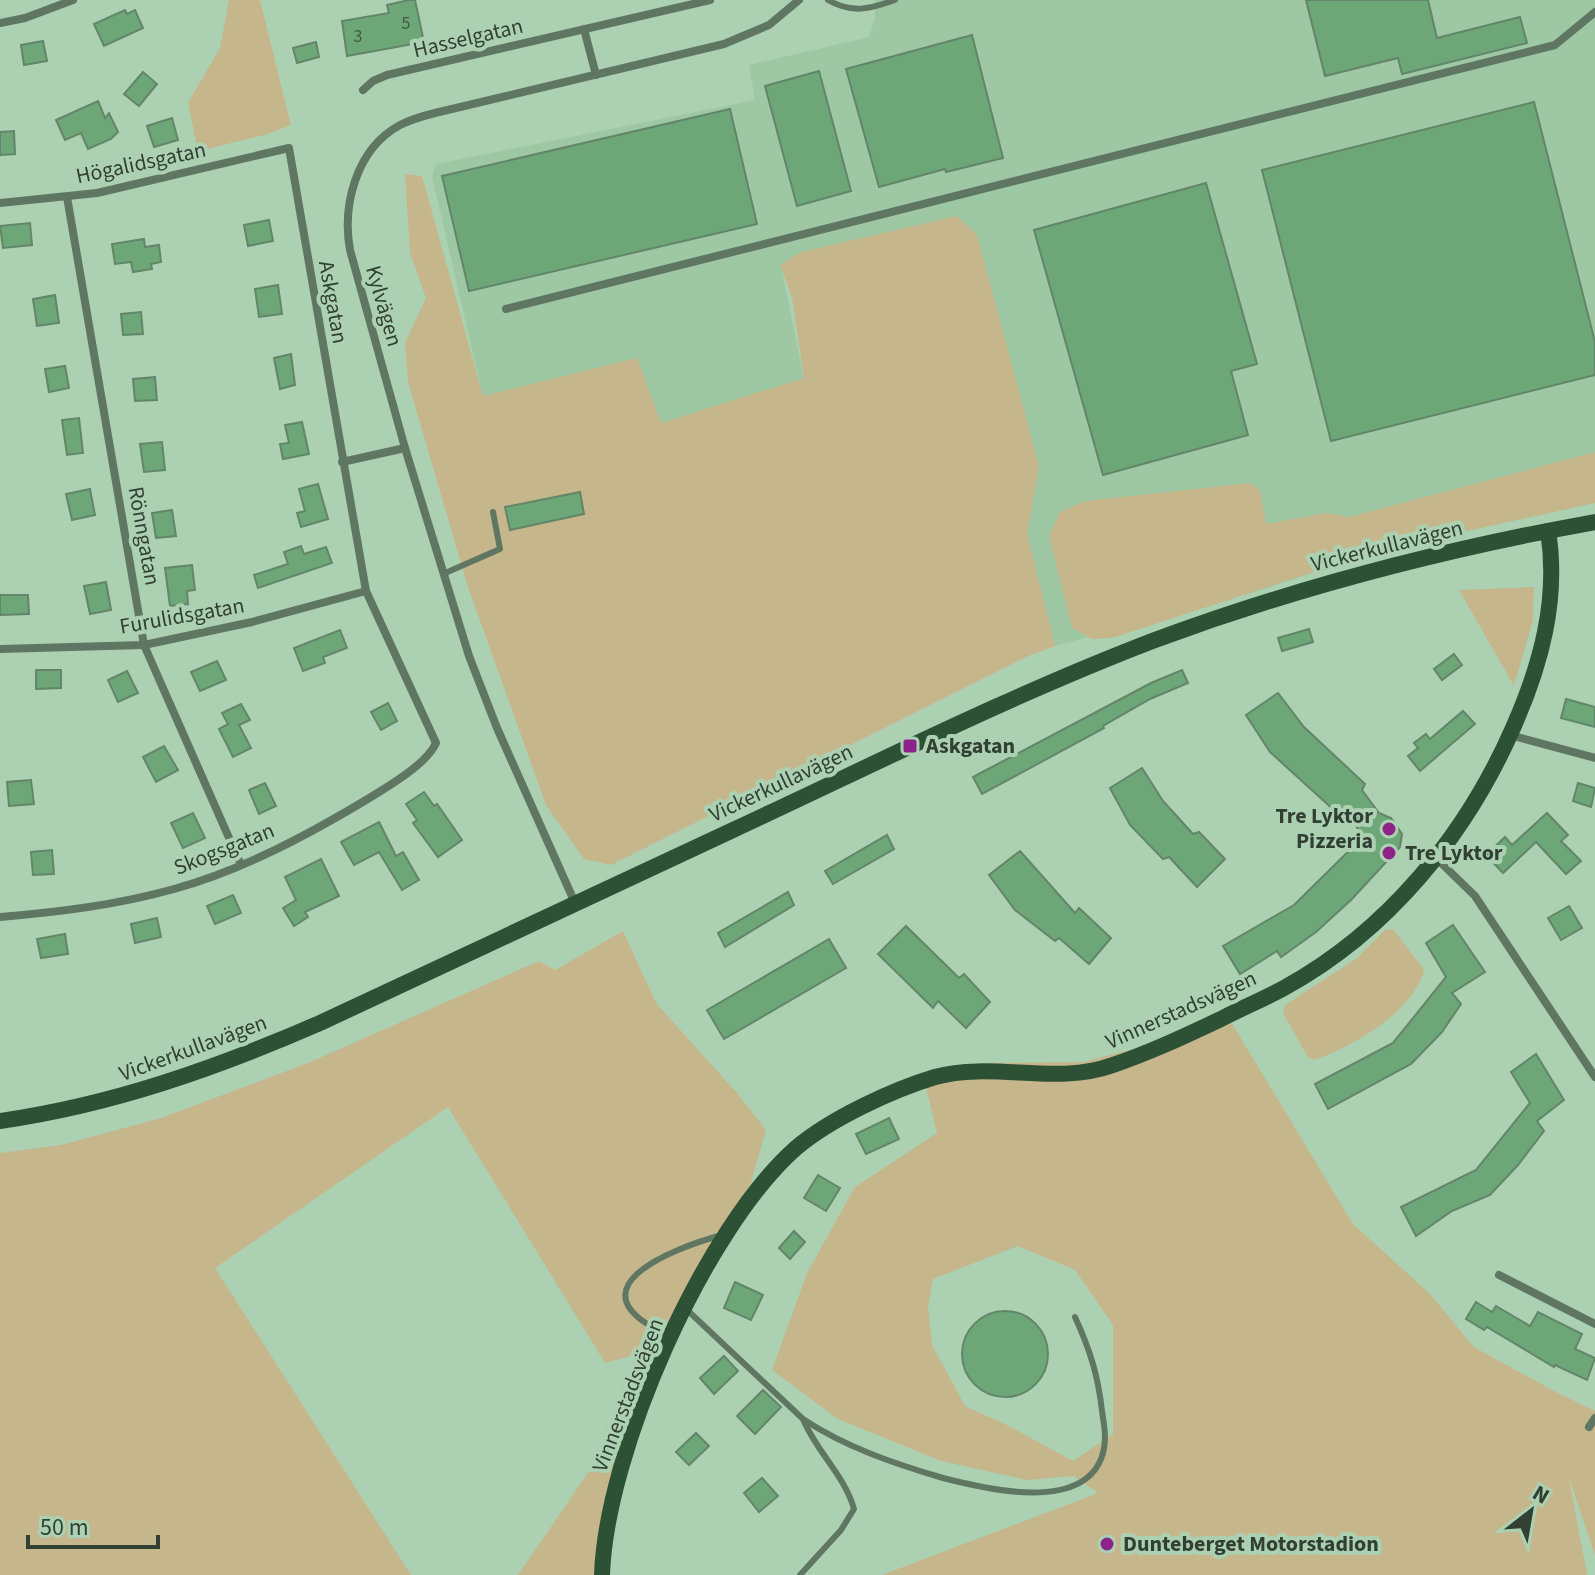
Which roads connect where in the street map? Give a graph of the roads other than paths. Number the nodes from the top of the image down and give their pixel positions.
1 (73, 0) edge
2 (710, 0) edge
3 (799, 0) edge
4 (828, 0) edge
5 (895, 0) edge
6 (1595, 12) edge
7 (0, 23) edge
8 (584, 29) junction
9 (596, 75) junction
10 (363, 90) dead end
11 (289, 148) joint
12 (67, 197) junction
13 (0, 203) edge
14 (506, 309) dead end
15 (405, 448) junction
16 (342, 462) junction
17 (493, 512) dead end
18 (1595, 522) edge
19 (1548, 531) junction
20 (443, 574) junction
21 (366, 591) junction
22 (144, 645) junction
23 (0, 649) edge
24 (1510, 735) junction
25 (435, 748) joint
26 (1595, 758) edge
27 (1437, 859) junction
28 (241, 865) junction
29 (575, 903) junction
30 (0, 917) edge
31 (1595, 1077) edge
32 (0, 1121) edge
33 (724, 1235) junction
34 (1499, 1275) dead end
35 (685, 1308) junction
36 (1075, 1317) dead end
37 (1595, 1324) edge
38 (672, 1336) junction
39 (1595, 1418) edge
40 (803, 1419) junction
41 (1589, 1427) dead end
42 (602, 1575) edge
43 (800, 1575) edge

1 - 7 street
2 - 8 street, Hasselgatan
3 - 9 street, Kylvägen
4 - 5 lane
6 - 14 street
8 - 9 street
8 - 10 street, Hasselgatan
9 - 15 street, Kylvägen
11 - 12 street, Högalidsgatan
11 - 16 street, Askgatan
12 - 13 street, Högalidsgatan
12 - 22 street, Rönngatan
15 - 16 street
15 - 20 street, Kylvägen
16 - 21 street, Askgatan
17 - 20 lane
18 - 19 main road, Vickerkullavägen
19 - 24 main road, Vinnerstadsvägen
19 - 29 main road, Vickerkullavägen
20 - 29 street, Kylvägen
21 - 22 street, Furulidsgatan
21 - 25 street, Askgatan
22 - 23 street, Furulidsgatan
22 - 28 street, Rönngatan
24 - 26 street
24 - 27 main road, Vinnerstadsvägen
25 - 28 street, Skogsgatan
27 - 31 street
27 - 33 main road, Vinnerstadsvägen
28 - 30 street, Skogsgatan
29 - 32 main road, Vickerkullavägen
33 - 35 main road, Vinnerstadsvägen
33 - 38 lane
34 - 37 street
35 - 38 main road, Vinnerstadsvägen
35 - 40 lane
36 - 40 lane
38 - 42 main road, Vinnerstadsvägen
39 - 41 street
40 - 43 lane

